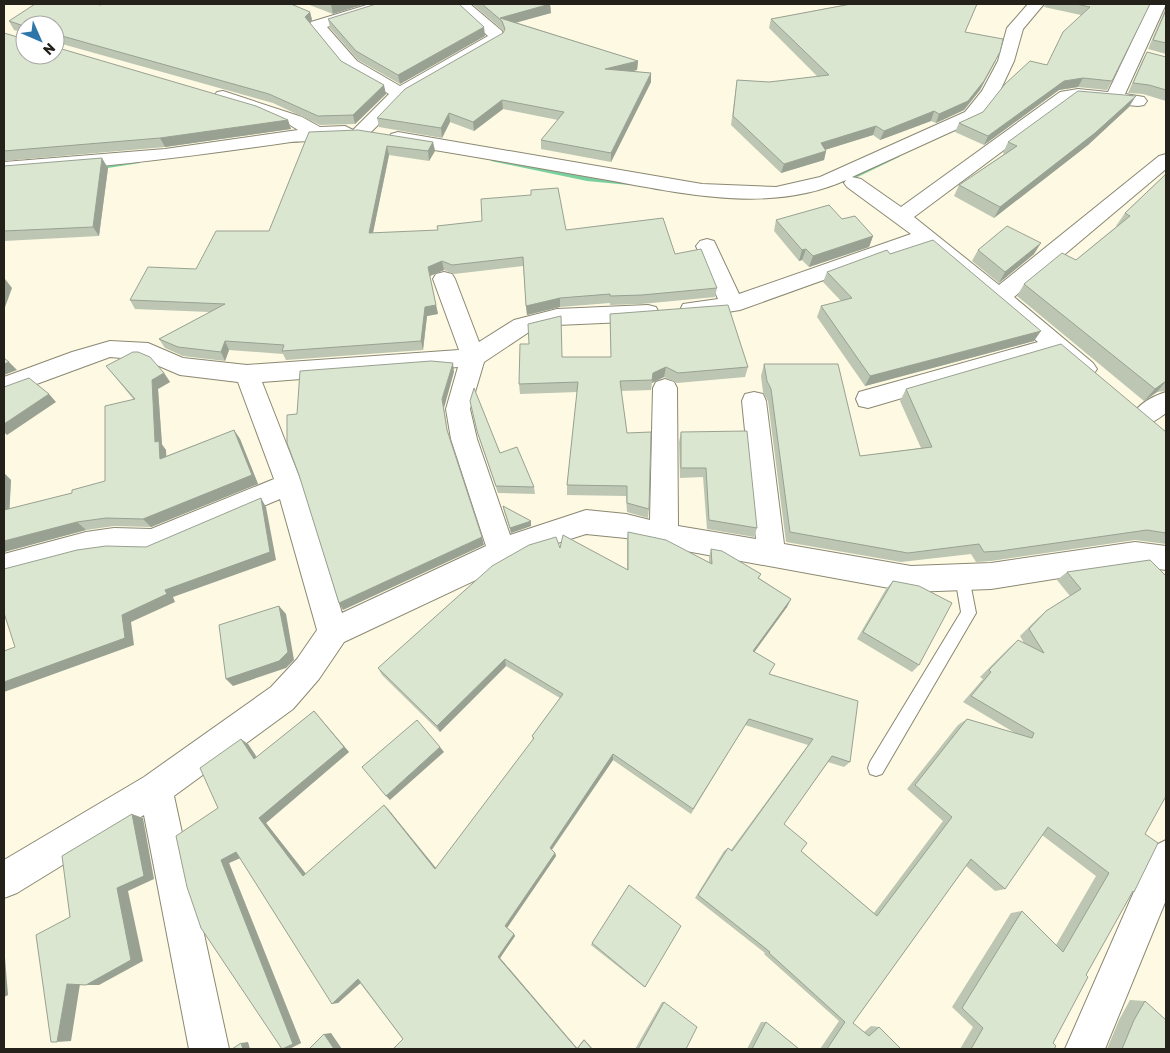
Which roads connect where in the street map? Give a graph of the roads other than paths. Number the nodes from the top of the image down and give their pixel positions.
1 (384, 4) edge
2 (461, 4) edge
3 (1036, 4) edge
4 (1158, 4) edge
5 (306, 10) edge
6 (331, 21) junction
7 (203, 90) edge
8 (400, 93) junction
9 (1114, 98) junction
10 (1138, 101) dead end
11 (361, 131) junction
12 (316, 133) junction
13 (1166, 160) edge
14 (4, 168) edge
15 (847, 178) junction
16 (902, 216) junction
17 (927, 236) junction
18 (707, 246) dead end
19 (444, 279) dead end
20 (1000, 296) junction
21 (732, 305) junction
22 (1056, 345) junction
23 (473, 357) junction
24 (247, 374) junction
25 (1100, 381) edge
26 (4, 387) edge
27 (665, 388) dead end
28 (868, 399) dead end
29 (754, 401) dead end
30 (1166, 401) edge
31 (1144, 417) edge
32 (288, 484) junction
33 (664, 535) junction
34 (771, 553) junction
35 (502, 554) junction
36 (1166, 558) edge
37 (4, 566) edge
38 (962, 578) junction
39 (333, 632) junction
40 (876, 768) dead end
41 (156, 789) junction
42 (1166, 858) edge
43 (4, 880) edge
44 (209, 1049) edge
45 (1085, 1049) edge

1 - 6 street
2 - 8 street
3 - 15 street
4 - 9 street
5 - 6 street
6 - 8 street
7 - 12 street
8 - 11 street
9 - 10 street
9 - 16 street
11 - 12 street
11 - 15 street
12 - 14 street
13 - 20 street
15 - 16 street
16 - 17 street
17 - 20 street
17 - 21 street
18 - 21 street
19 - 23 street
20 - 22 street
21 - 23 street
22 - 25 street
22 - 28 street
23 - 24 street
23 - 35 street
24 - 26 street
24 - 32 street
27 - 33 street
29 - 34 street
30 - 31 street
32 - 37 street
32 - 39 street
33 - 34 street
33 - 35 street
34 - 38 street
35 - 39 street
36 - 38 street
38 - 40 lane
39 - 41 street
41 - 43 street
41 - 44 street
42 - 45 street

